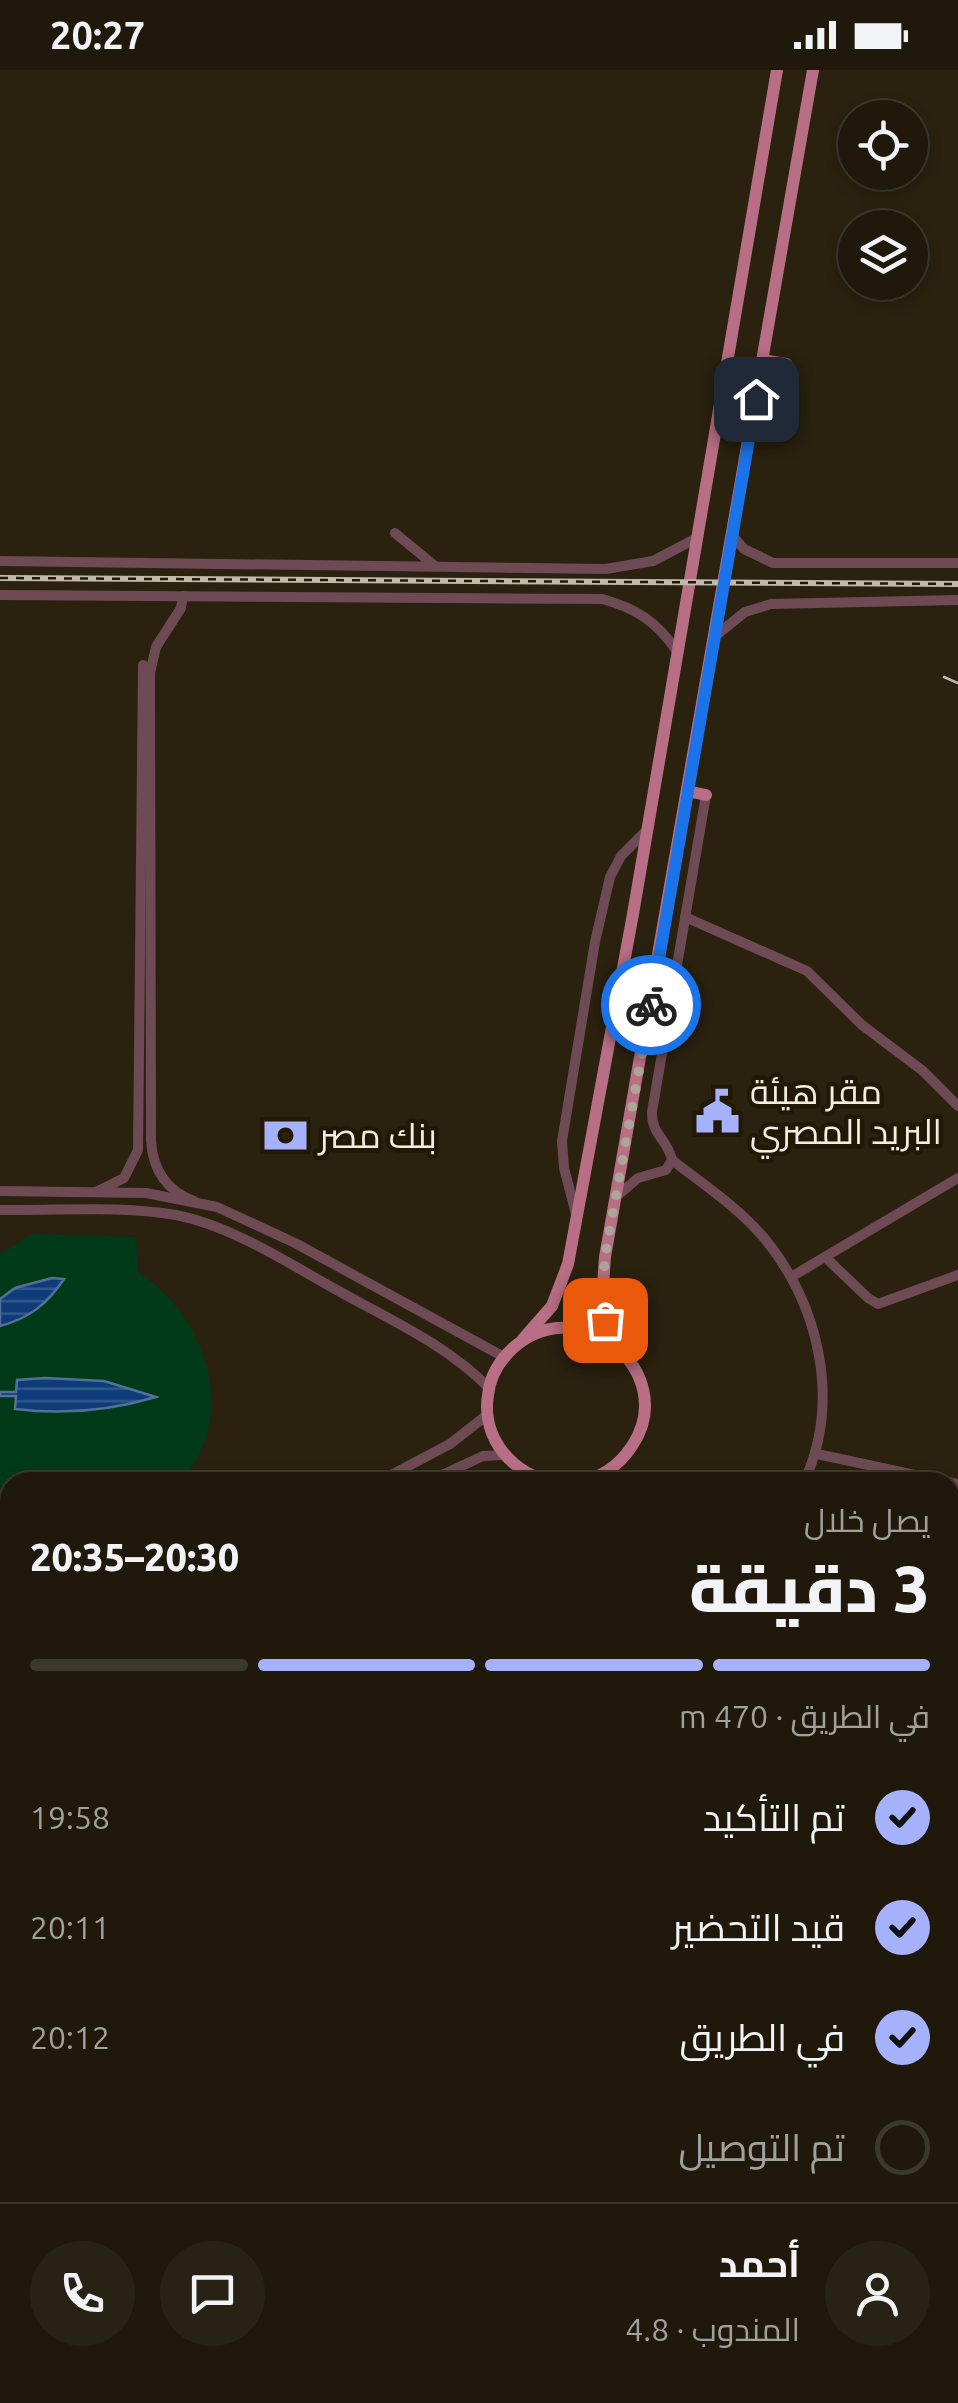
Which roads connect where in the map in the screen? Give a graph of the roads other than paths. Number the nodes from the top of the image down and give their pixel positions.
1 (777, 70) edge
2 (812, 70) edge
3 (762, 360) junction
4 (786, 364) dead end
5 (395, 533) dead end
6 (731, 534) junction
7 (696, 539) junction
8 (0, 561) edge
9 (958, 564) edge
10 (436, 566) junction
11 (0, 595) edge
12 (182, 596) junction
13 (958, 600) edge
14 (713, 638) junction
15 (676, 650) junction
16 (143, 665) dead end
17 (687, 791) junction
18 (706, 795) joint
19 (647, 830) junction
20 (146, 894) junction
21 (146, 916) junction
22 (685, 917) junction
23 (958, 1106) edge
24 (672, 1160) junction
25 (958, 1178) edge
26 (0, 1191) edge
27 (96, 1192) junction
28 (616, 1196) junction
29 (194, 1201) junction
30 (0, 1210) edge
31 (577, 1219) junction
32 (825, 1257) junction
33 (958, 1274) edge
34 (790, 1277) junction
35 (524, 1339) junction
36 (610, 1340) junction
37 (504, 1357) junction
38 (489, 1388) junction
39 (487, 1414) junction
40 (817, 1454) junction
41 (506, 1457) junction
42 (397, 1472) edge
43 (449, 1472) edge
44 (514, 1472) edge
45 (524, 1472) edge
46 (607, 1472) edge
47 (809, 1472) edge
48 (902, 1472) edge

1 - 7 main road
2 - 3 main road
3 - 4 main road
3 - 6 main road
5 - 10 street
6 - 9 street
6 - 14 main road
7 - 10 street
7 - 15 main road
8 - 10 street
11 - 12 street
12 - 15 street
12 - 20 street
13 - 14 street
14 - 17 main road
15 - 19 main road
16 - 20 street
17 - 18 main road
17 - 28 main road
18 - 22 street
19 - 31 main road
19 - 31 street
20 - 21 street
21 - 27 street
21 - 29 street
22 - 23 street
22 - 24 street
24 - 28 street
24 - 34 street
25 - 32 street
26 - 27 street
27 - 29 street
28 - 36 main road
29 - 37 street
30 - 38 street
31 - 35 main road
32 - 33 street
32 - 34 street
34 - 40 street
35 - 36 main road
35 - 37 main road
36 - 46 main road
37 - 38 main road
38 - 39 main road
39 - 41 main road
39 - 42 street
40 - 47 street
40 - 48 street
41 - 43 street
41 - 44 main road
41 - 45 main road

